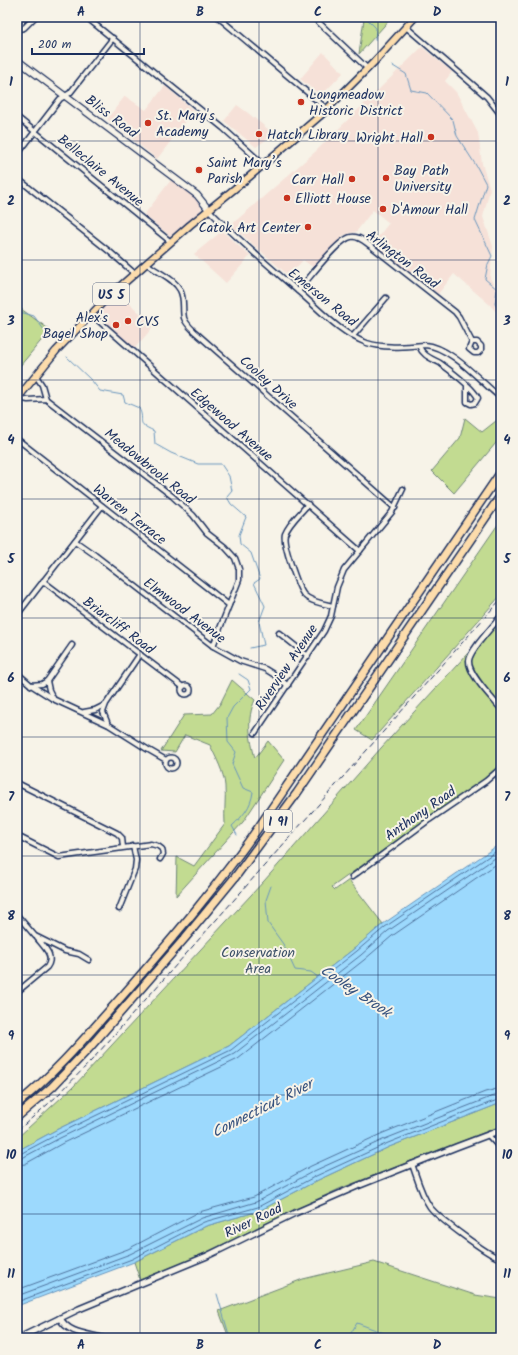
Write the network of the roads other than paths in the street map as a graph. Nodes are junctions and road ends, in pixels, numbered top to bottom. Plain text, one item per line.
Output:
1 (25, 17) edge
2 (35, 17) edge
3 (86, 17) edge
4 (218, 17) edge
5 (313, 17) edge
6 (415, 17) edge
7 (497, 17) edge
8 (501, 20) edge
9 (406, 27) junction
10 (18, 30) edge
11 (113, 38) junction
12 (17, 60) edge
13 (368, 69) junction
14 (65, 96) junction
15 (328, 109) junction
16 (501, 115) edge
17 (17, 117) edge
18 (36, 131) junction
19 (17, 155) edge
20 (263, 164) junction
21 (17, 178) edge
22 (209, 210) junction
23 (171, 242) junction
24 (146, 263) junction
25 (134, 273) junction
26 (298, 291) junction
27 (386, 298) dead end
28 (91, 314) junction
29 (353, 336) junction
30 (472, 342) dead end
31 (419, 346) junction
32 (36, 376) junction
33 (467, 385) dead end
34 (501, 398) edge
35 (17, 399) edge
36 (46, 399) junction
37 (17, 439) edge
38 (501, 472) edge
39 (403, 489) dead end
40 (501, 495) edge
41 (308, 504) junction
42 (102, 506) junction
43 (395, 508) junction
44 (75, 541) junction
45 (360, 551) junction
46 (42, 581) junction
47 (229, 605) junction
48 (333, 606) junction
49 (17, 615) edge
50 (501, 616) edge
51 (279, 633) dead end
52 (72, 645) dead end
53 (213, 646) junction
54 (140, 654) junction
55 (308, 656) junction
56 (17, 673) edge
57 (48, 680) junction
58 (31, 685) junction
59 (288, 686) junction
60 (183, 687) dead end
61 (53, 699) junction
62 (106, 704) junction
63 (501, 709) edge
64 (81, 711) junction
65 (109, 724) junction
66 (255, 733) dead end
67 (166, 760) dead end
68 (501, 768) edge
69 (17, 783) edge
70 (17, 836) edge
71 (133, 846) junction
72 (123, 847) junction
73 (160, 859) dead end
74 (352, 877) dead end
75 (119, 909) dead end
76 (17, 915) edge
77 (22, 920) junction
78 (17, 924) edge
79 (35, 936) junction
80 (89, 960) dead end
81 (17, 992) edge
82 (17, 1104) edge
83 (17, 1117) edge
84 (501, 1130) edge
85 (488, 1135) junction
86 (501, 1149) edge
87 (412, 1164) junction
88 (500, 1259) edge
89 (501, 1263) edge
90 (60, 1318) junction
91 (18, 1338) edge
92 (102, 1338) edge

1 - 10 street
2 - 10 street
3 - 11 street
4 - 15 street
5 - 13 street
6 - 9 main road, US 5
7 - 8 street
9 - 13 main road, US 5
9 - 16 street
11 - 14 street
11 - 20 street
12 - 14 main road, Bliss Road
13 - 15 main road, US 5
14 - 18 street
14 - 22 main road, Bliss Road
15 - 20 main road, US 5
17 - 18 street, Belleclaire Avenue
18 - 19 street
18 - 23 street, Belleclaire Avenue
20 - 22 main road, US 5
21 - 25 street
22 - 23 main road, US 5
22 - 26 street, Emerson Road
23 - 24 main road, US 5
24 - 25 main road, US 5
24 - 43 street, Cooley Drive
25 - 28 main road, US 5
26 - 29 street, Emerson Road
26 - 30 street, Arlington Road
27 - 29 street
28 - 32 main road, US 5
28 - 41 street, Edgewood Avenue
29 - 31 street, Emerson Road
31 - 33 street
31 - 34 street, Emerson Road
32 - 35 main road, US 5
32 - 36 street
35 - 36 street
36 - 47 street, Meadowbrook Road
37 - 42 street, Warren Terrace
38 - 82 highway, I 91
39 - 43 street, Riverview Avenue
40 - 83 highway, I 91
41 - 45 street, Edgewood Avenue
41 - 48 street
42 - 44 street
42 - 47 street, Warren Terrace
43 - 45 street, Riverview Avenue
44 - 46 street
44 - 53 street, Elmwood Avenue
45 - 48 street, Riverview Avenue
46 - 49 street
46 - 54 street, Briarcliff Road
47 - 53 street, Meadowbrook Road
48 - 55 street, Riverview Avenue
50 - 63 street
51 - 55 street
52 - 57 street
53 - 59 street, Elmwood Avenue
54 - 60 street, Briarcliff Road
54 - 62 street
55 - 59 street, Riverview Avenue
56 - 58 street
57 - 58 street
57 - 61 street
58 - 61 street
59 - 66 street, Riverview Avenue
61 - 64 street
62 - 64 street
62 - 65 street
64 - 65 street
65 - 67 street
68 - 74 street, Anthony Road
69 - 72 street
70 - 72 street
71 - 72 street
71 - 73 street
71 - 75 street
76 - 77 street
77 - 78 street
77 - 79 street
79 - 80 street
79 - 81 street
84 - 85 street, River Road
85 - 86 street
85 - 87 street, River Road
87 - 88 street
87 - 90 street, River Road
88 - 89 street
90 - 91 street, River Road
90 - 92 street

